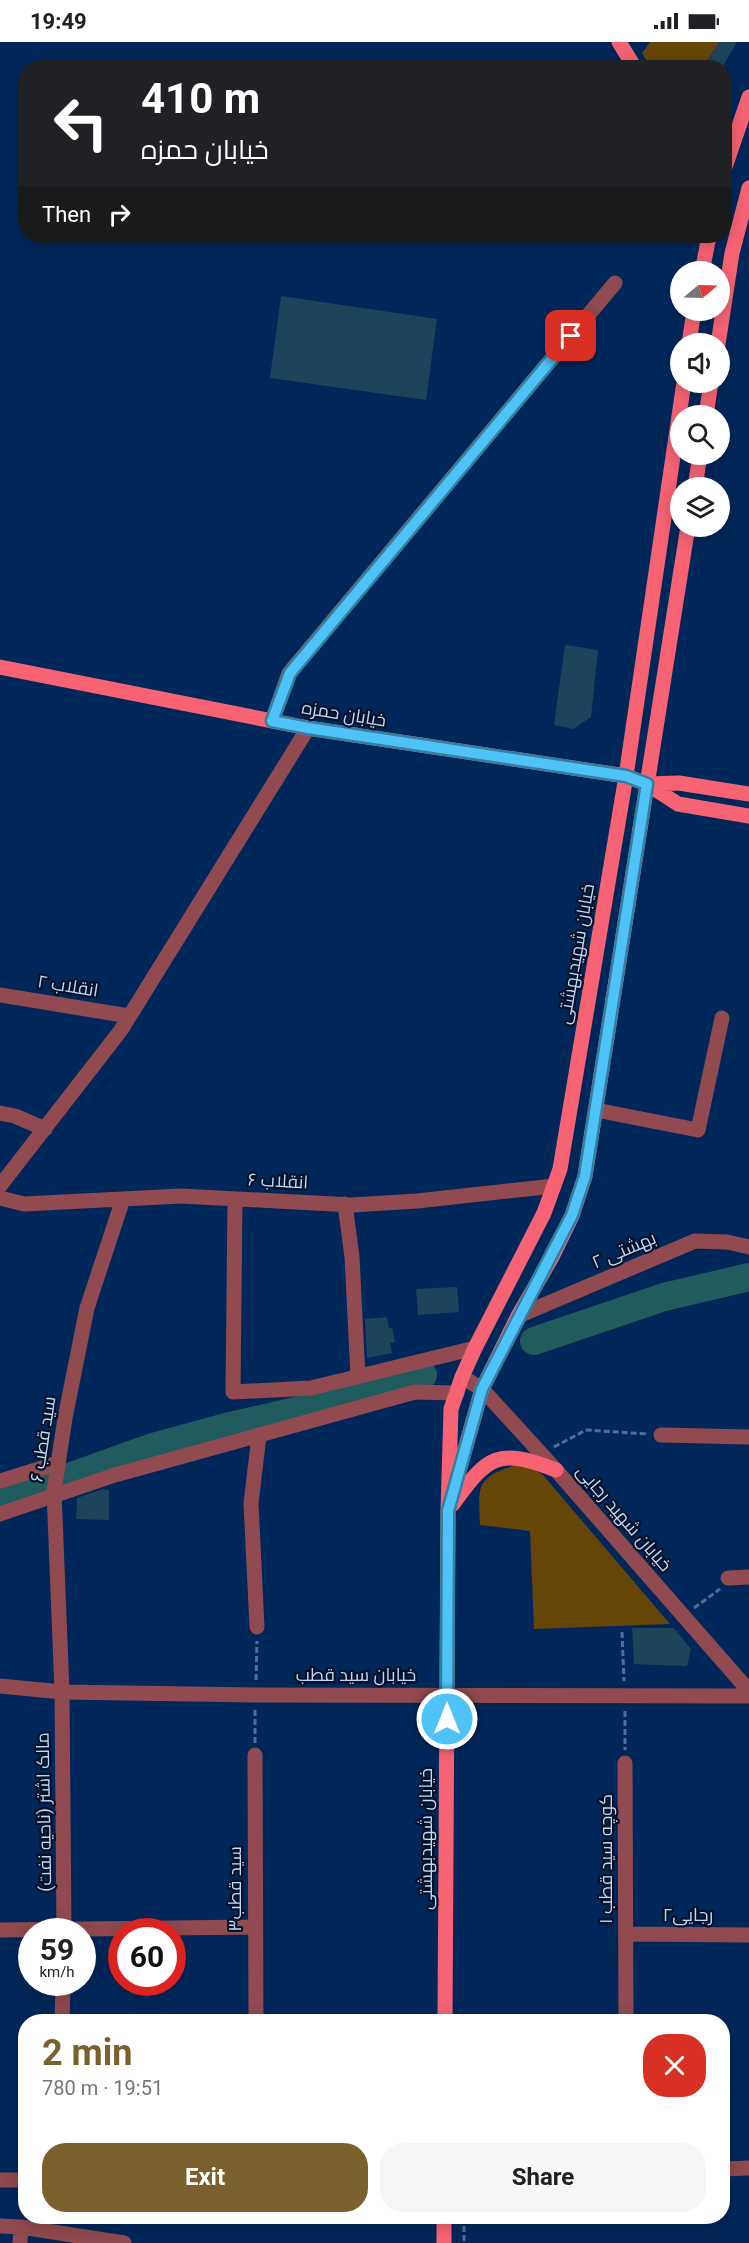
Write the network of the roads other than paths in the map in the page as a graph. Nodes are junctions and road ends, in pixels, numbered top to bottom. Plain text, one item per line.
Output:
1 (619, 42) edge
2 (630, 60) edge
3 (749, 97) edge
4 (732, 147) edge
5 (749, 188) edge
6 (708, 243) edge
7 (704, 261) edge
8 (615, 283) dead end
9 (720, 333) edge
10 (682, 393) edge
11 (686, 537) edge
12 (0, 658) edge
13 (6, 668) edge
14 (272, 721) junction
15 (308, 728) junction
16 (626, 776) junction
17 (647, 784) junction
18 (749, 794) edge
19 (749, 816) edge
20 (0, 995) edge
21 (129, 1016) junction
22 (722, 1018) dead end
23 (596, 1110) junction
24 (0, 1113) edge
25 (45, 1128) junction
26 (0, 1186) edge
27 (554, 1186) junction
28 (0, 1198) edge
29 (235, 1199) junction
30 (123, 1200) junction
31 (345, 1204) junction
32 (749, 1247) edge
33 (518, 1316) junction
34 (475, 1348) junction
35 (358, 1377) junction
36 (462, 1377) junction
37 (482, 1389) junction
38 (457, 1393) junction
39 (661, 1435) road end
40 (259, 1436) junction
41 (749, 1437) edge
42 (58, 1463) junction
43 (556, 1470) junction
44 (0, 1481) edge
45 (54, 1496) junction
46 (448, 1511) junction
47 (0, 1514) edge
48 (749, 1577) edge
49 (728, 1578) road end
50 (257, 1627) road end
51 (0, 1686) edge
52 (749, 1691) edge
53 (62, 1692) junction
54 (447, 1695) junction
55 (749, 1696) edge
56 (255, 1755) road end
57 (625, 1764) road end
58 (64, 1918) edge
59 (255, 1927) junction
60 (96, 1929) edge
61 (0, 1930) edge
62 (18, 1930) edge
63 (626, 1934) junction
64 (749, 1935) edge
65 (63, 1996) edge
66 (62, 2014) edge
67 (256, 2014) edge
68 (445, 2014) edge
69 (626, 2014) edge
70 (749, 2168) edge
71 (730, 2169) edge
72 (0, 2180) edge
73 (18, 2180) edge
74 (444, 2224) edge
75 (0, 2226) edge
76 (21, 2227) junction
77 (20, 2243) edge
78 (124, 2243) edge
79 (444, 2243) edge

1 - 2 main road
3 - 4 main road
5 - 9 main road
6 - 7 main road
8 - 14 street
10 - 16 main road, خیابان شهیدبهشتی
11 - 17 main road, خیابان شهیدبهشتی
12 - 13 street
13 - 14 main road, خیابان حمزه
14 - 15 main road, خیابان حمزه
15 - 16 main road, خیابان حمزه
15 - 21 street
16 - 17 main road, خیابان حمزه
16 - 27 main road, خیابان شهیدبهشتی
17 - 18 main road, خیابان حمزه
17 - 19 main road, خیابان حمزه
17 - 23 main road, خیابان شهیدبهشتی
20 - 21 street, انقلاب ۲
21 - 25 street
22 - 23 street
23 - 33 main road, خیابان شهیدبهشتی
24 - 25 street
25 - 26 street
27 - 31 street, انقلاب ۶
27 - 34 main road, خیابان شهیدبهشتی
28 - 30 street, انقلاب ۶
29 - 30 street, انقلاب ۶
29 - 31 street, انقلاب ۶
29 - 35 street
30 - 42 street, سید قطب ۶
31 - 35 street
32 - 33 street, بهشتی ۲
33 - 37 main road, خیابان شهیدبهشتی
34 - 35 street
34 - 36 main road, خیابان شهیدبهشتی
36 - 37 street, خیابان شهید رجایی
36 - 38 main road, خیابان شهیدبهشتی
37 - 43 street, خیابان شهید رجایی
37 - 46 main road, خیابان شهیدبهشتی
38 - 40 street
38 - 46 main road, خیابان شهیدبهشتی
39 - 41 street
40 - 45 street
40 - 50 street
42 - 44 street
42 - 45 street, سید قطب ۶
43 - 46 main road
43 - 52 street, خیابان شهید رجایی
45 - 47 street
45 - 53 street, سید قطب ۶
46 - 54 main road, خیابان شهیدبهشتی
48 - 49 street
51 - 53 street, خیابان سید قطب
53 - 54 street, خیابان سید قطب
53 - 58 street, مالک اشتر (ناحیه نفت)
54 - 55 street, خیابان سید قطب
54 - 68 main road, خیابان شهیدبهشتی
56 - 59 street, سید قطب۳
57 - 63 street, کوچه سید قطب ۱
59 - 60 street
59 - 67 street, سید قطب۳
61 - 62 street
63 - 64 street, رجایی۲
63 - 69 street, کوچه سید قطب ۱
65 - 66 street
70 - 71 street
72 - 73 street
74 - 79 main road
75 - 76 street
76 - 77 street
76 - 78 street

